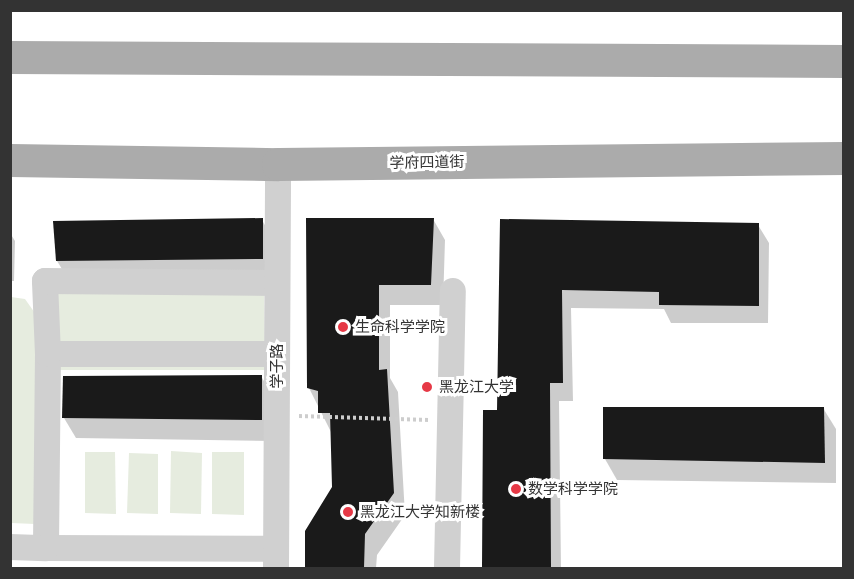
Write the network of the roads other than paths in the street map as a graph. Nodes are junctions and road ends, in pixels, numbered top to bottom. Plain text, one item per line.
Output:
1 (10, 57) edge
2 (843, 61) edge
3 (843, 158) edge
4 (10, 160) edge
5 (278, 164) junction
6 (277, 283) junction
7 (453, 291) dead end
8 (48, 354) junction
9 (277, 354) junction
10 (10, 547) edge
11 (46, 548) junction
12 (276, 559) edge
13 (447, 568) edge

1 - 2 main road
3 - 5 main road, 学府四道街
4 - 5 main road, 学府四道街
5 - 6 street, 学子路
6 - 8 street
6 - 9 street, 学子路
7 - 13 street
8 - 9 street
8 - 11 street
9 - 12 street, 学子路
10 - 11 street
11 - 12 street

